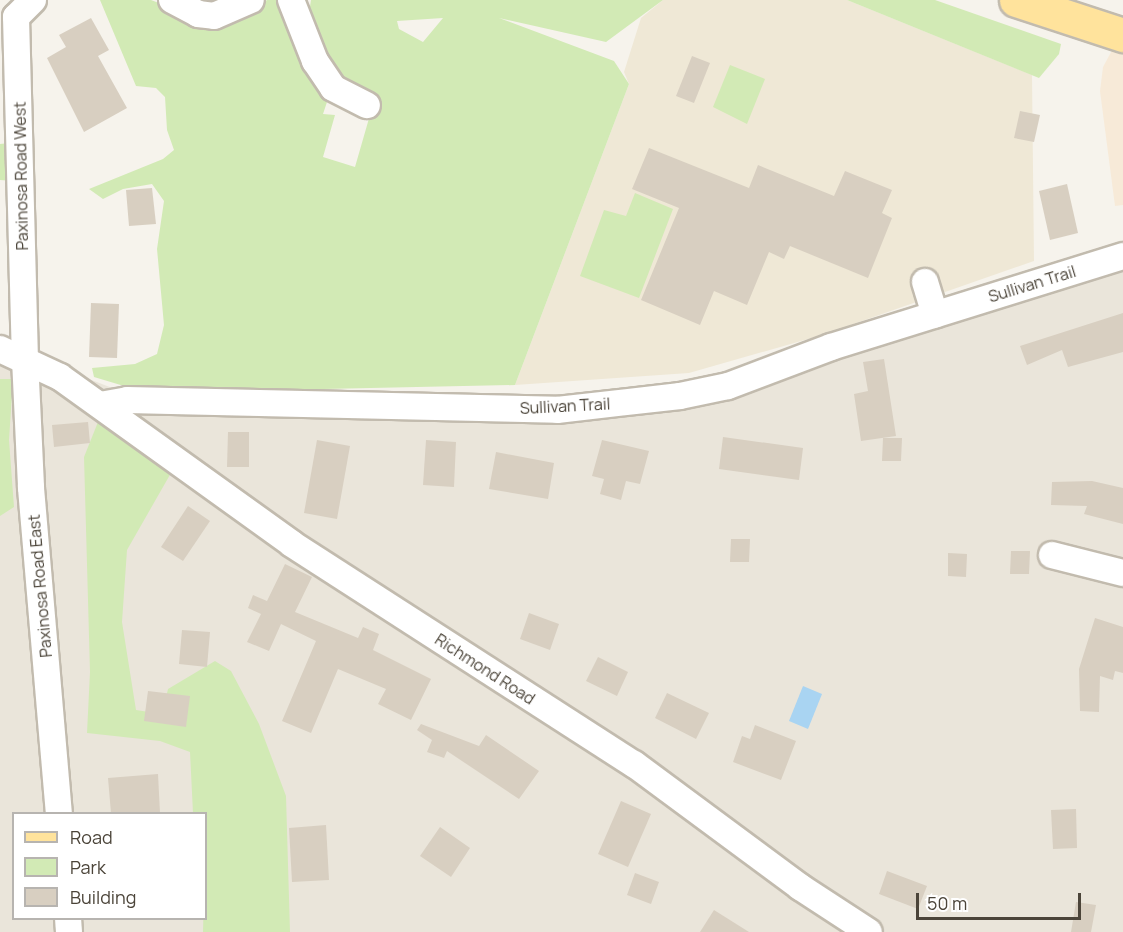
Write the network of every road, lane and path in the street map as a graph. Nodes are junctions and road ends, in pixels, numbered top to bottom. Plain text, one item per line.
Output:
1 (33, 0) edge
2 (171, 0) edge
3 (251, 0) edge
4 (291, 0) edge
5 (1016, 0) edge
6 (1123, 35) edge
7 (367, 105) dead end
8 (1123, 256) edge
9 (925, 282) dead end
10 (935, 315) junction
11 (0, 349) edge
12 (25, 359) junction
13 (100, 405) junction
14 (1052, 555) dead end
15 (1123, 573) edge
16 (59, 812) edge
17 (869, 932) edge

1 - 12 street, Paxinosa Road West
2 - 3 street
4 - 7 street
5 - 6 main road
8 - 10 street, Sullivan Trail
9 - 10 street
10 - 13 street, Sullivan Trail
11 - 12 street
12 - 13 street
12 - 16 street, Paxinosa Road East
13 - 17 street, Richmond Road
14 - 15 street

